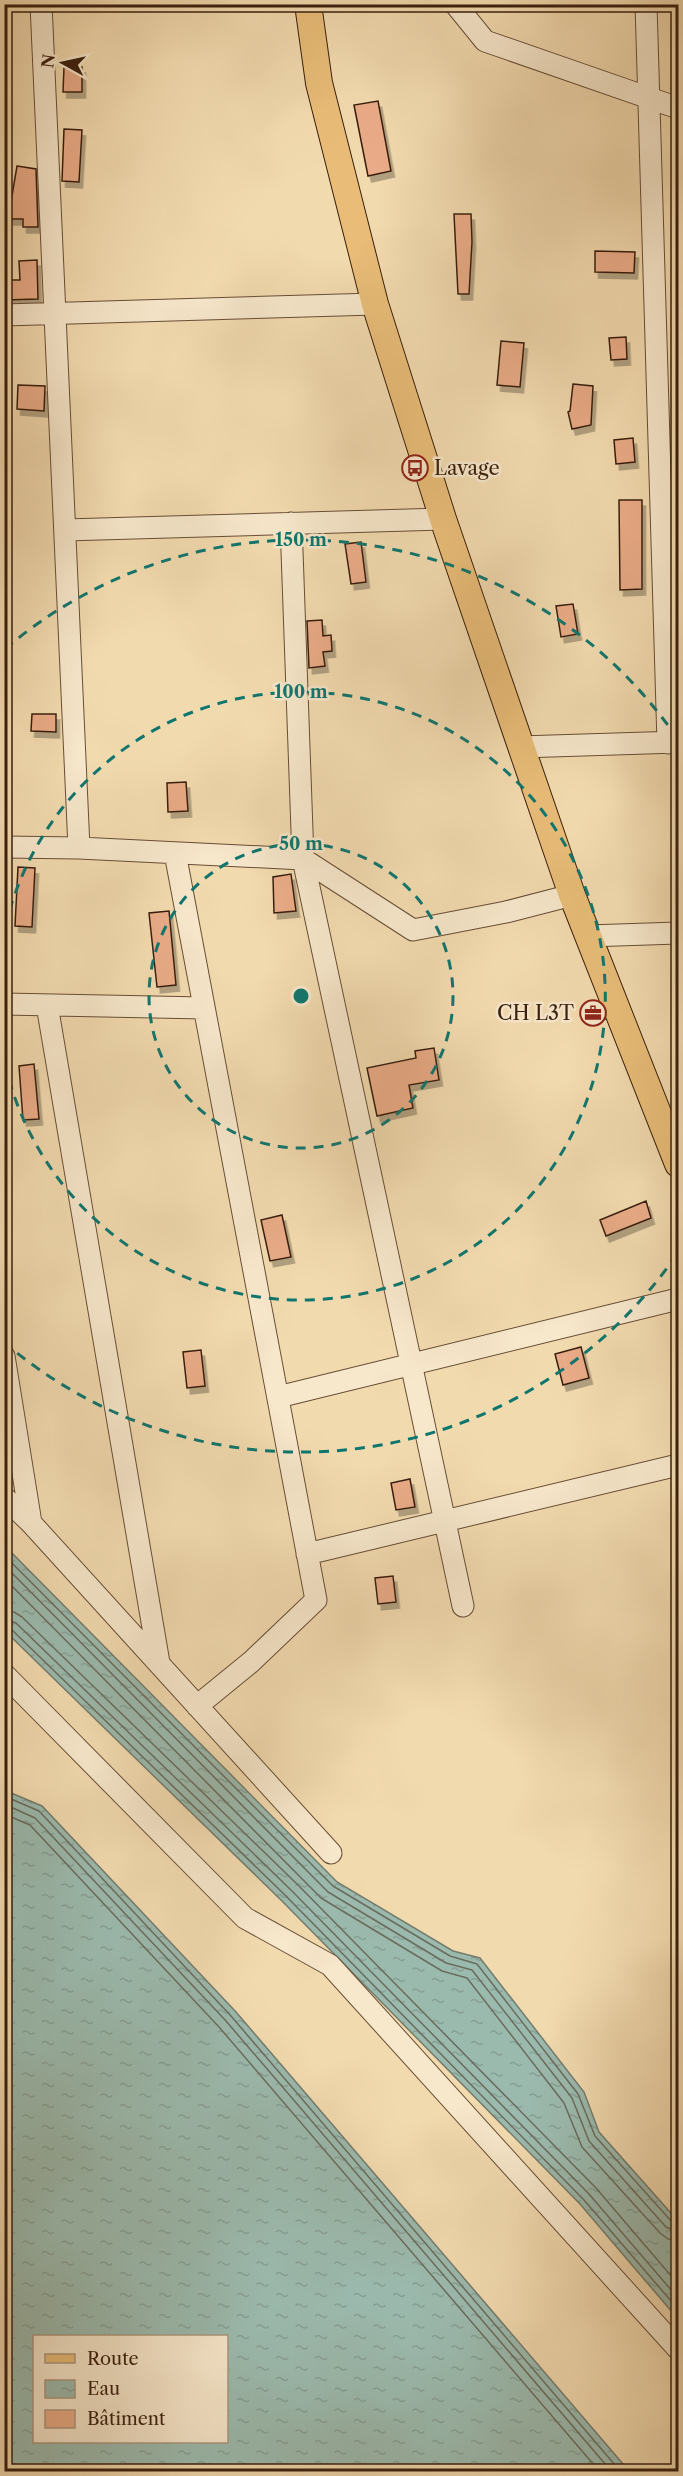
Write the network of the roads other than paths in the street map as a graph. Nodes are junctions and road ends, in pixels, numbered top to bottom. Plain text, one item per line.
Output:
1 (40, 4) edge
2 (308, 4) edge
3 (455, 4) edge
4 (646, 4) edge
5 (649, 98) junction
6 (678, 108) edge
7 (375, 304) junction
8 (55, 313) junction
9 (4, 315) edge
10 (443, 519) junction
11 (291, 524) junction
12 (65, 530) junction
13 (673, 743) edge
14 (520, 747) junction
15 (4, 847) edge
16 (79, 848) junction
17 (175, 853) junction
18 (303, 859) junction
19 (572, 895) junction
20 (678, 933) edge
21 (588, 936) junction
22 (4, 1004) edge
23 (47, 1005) junction
24 (204, 1008) junction
25 (670, 1121) edge
26 (678, 1164) edge
27 (678, 1299) edge
28 (4, 1356) edge
29 (411, 1364) junction
30 (278, 1397) junction
31 (678, 1465) edge
32 (4, 1497) edge
33 (32, 1522) junction
34 (445, 1522) junction
35 (307, 1554) junction
36 (463, 1606) dead end
37 (159, 1663) junction
38 (4, 1674) edge
39 (197, 1706) junction
40 (331, 1853) dead end
41 (678, 2349) edge

1 - 8 street
2 - 7 main road
3 - 5 street
4 - 5 street
5 - 6 street
5 - 13 street
7 - 8 street
7 - 10 main road
8 - 9 street
8 - 12 street
10 - 11 street
10 - 14 main road
11 - 12 street
11 - 18 street
12 - 16 street
13 - 14 street
14 - 19 main road
15 - 16 street
16 - 17 street
17 - 18 street
17 - 24 street
18 - 19 street
18 - 29 street
19 - 21 main road
20 - 21 street
21 - 25 main road
22 - 23 street
23 - 24 street
23 - 37 street
24 - 30 street
25 - 26 main road
27 - 29 street
28 - 33 street
29 - 30 street
29 - 34 street
30 - 35 street
31 - 34 street
32 - 33 street
33 - 37 street
34 - 35 street
34 - 36 street
35 - 39 street
37 - 39 street
38 - 41 street
39 - 40 street

